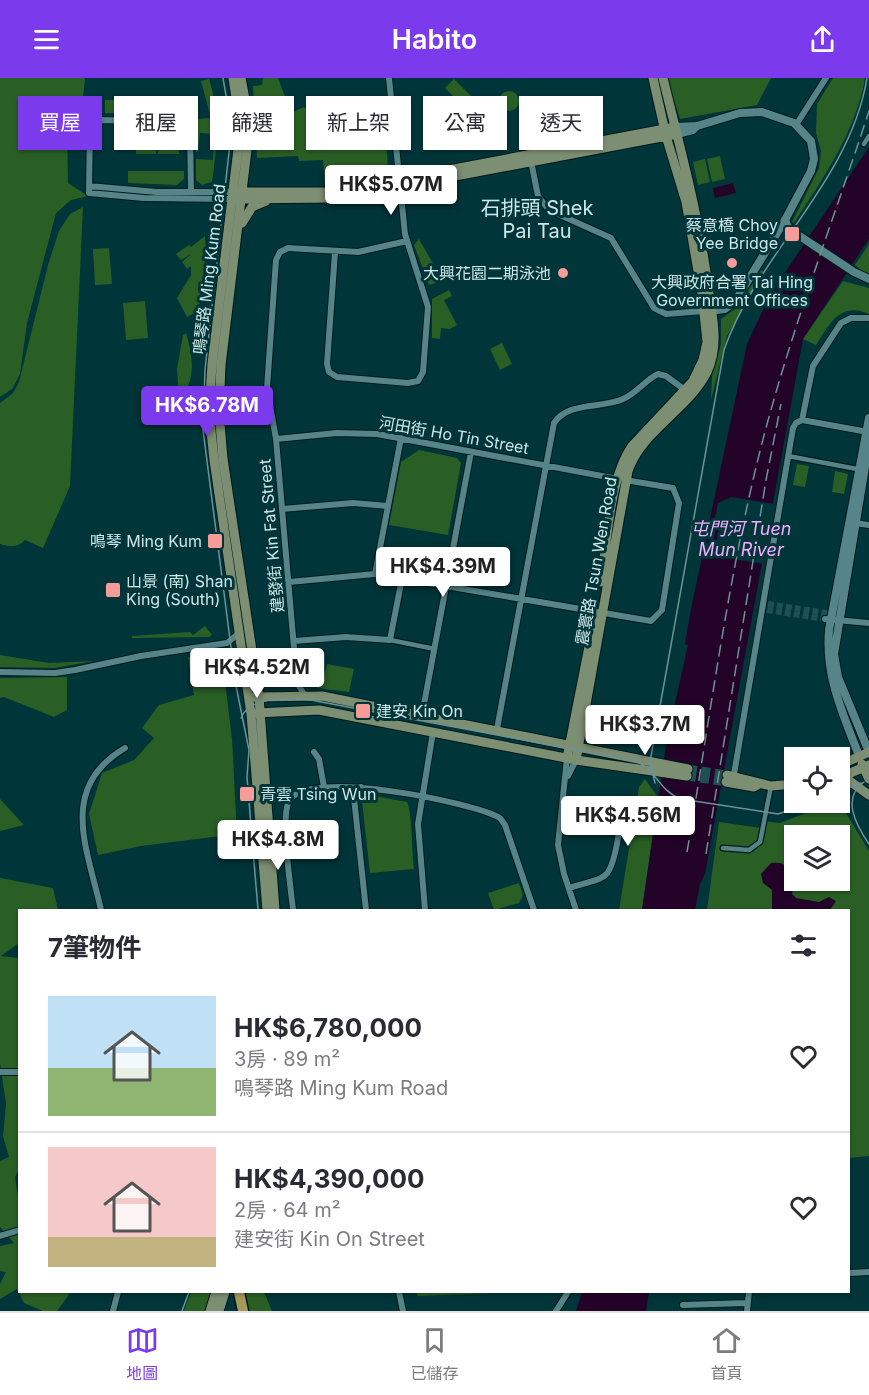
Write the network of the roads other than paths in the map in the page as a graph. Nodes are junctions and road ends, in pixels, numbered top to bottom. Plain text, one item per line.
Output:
1 (232, 78) edge
2 (242, 78) edge
3 (389, 78) edge
4 (653, 78) edge
5 (663, 78) edge
6 (826, 78) edge
7 (796, 124) junction
8 (676, 130) junction
9 (665, 132) junction
10 (869, 136) edge
11 (864, 144) dead end
12 (530, 158) junction
13 (399, 183) junction
14 (89, 189) junction
15 (191, 192) junction
16 (238, 196) junction
17 (268, 200) junction
18 (785, 220) junction
19 (239, 228) junction
20 (407, 241) junction
21 (335, 252) junction
22 (869, 279) edge
23 (708, 311) junction
24 (869, 318) edge
25 (685, 390) junction
26 (869, 418) edge
27 (802, 420) junction
28 (868, 432) edge
29 (401, 438) junction
30 (276, 439) junction
31 (869, 443) edge
32 (471, 452) junction
33 (788, 456) junction
34 (546, 466) junction
35 (857, 469) dead end
36 (622, 480) junction
37 (388, 506) junction
38 (282, 509) junction
39 (855, 523) junction
40 (869, 525) edge
41 (375, 574) junction
42 (402, 578) junction
43 (289, 582) junction
44 (447, 586) junction
45 (521, 599) junction
46 (599, 612) junction
47 (834, 617) junction
48 (869, 623) edge
49 (240, 629) junction
50 (390, 640) junction
51 (294, 641) junction
52 (227, 644) junction
53 (435, 649) junction
54 (244, 653) junction
55 (0, 672) edge
56 (256, 677) junction
57 (304, 694) junction
58 (278, 696) junction
59 (254, 697) junction
60 (256, 713) junction
61 (422, 715) junction
62 (497, 729) junction
63 (433, 732) junction
64 (575, 745) junction
65 (125, 748) dead end
66 (314, 752) dead end
67 (869, 752) edge
68 (859, 756) junction
69 (572, 759) junction
70 (850, 760) edge
71 (866, 766) edge
72 (660, 767) junction
73 (687, 772) tunnel mouth
74 (850, 773) edge
75 (730, 779) joint
76 (869, 779) edge
77 (850, 781) edge
78 (784, 785) edge
79 (771, 786) junction
80 (324, 787) junction
81 (361, 787) junction
82 (869, 795) edge
83 (422, 797) junction
84 (617, 820) dead end
85 (723, 848) dead end
86 (569, 888) junction
87 (101, 909) edge
88 (267, 909) edge
89 (275, 909) edge
90 (292, 909) edge
91 (366, 909) edge
92 (425, 909) edge
93 (534, 909) edge
94 (576, 909) edge
95 (0, 1072) edge
96 (18, 1072) edge
97 (18, 1231) edge
98 (0, 1236) edge
99 (869, 1272) edge
100 (850, 1273) edge
101 (118, 1293) edge
102 (216, 1293) edge
103 (225, 1293) edge
104 (239, 1293) edge
105 (399, 1293) edge
106 (567, 1293) edge
107 (749, 1293) edge
108 (746, 1303) junction
109 (683, 1305) dead end
110 (113, 1311) edge
111 (210, 1311) edge
112 (219, 1311) edge
113 (243, 1311) edge
114 (403, 1311) edge
115 (556, 1311) edge
116 (747, 1311) edge

1 - 16 main road, 鳴琴路 Ming Kum Road
2 - 16 main road, 鳴琴路 Ming Kum Road
3 - 13 street
4 - 9 main road, 震寰路 Tsun Wen Road
5 - 8 main road, 震寰路 Tsun Wen Road
6 - 7 street
7 - 8 street
7 - 18 street
8 - 9 main road
8 - 23 main road, 震寰路 Tsun Wen Road
9 - 12 main road
9 - 23 main road, 震寰路 Tsun Wen Road
10 - 11 street
12 - 13 main road
12 - 23 street
13 - 16 main road
13 - 17 main road
13 - 20 street
14 - 15 street
14 - 15 street
14 - 16 street
15 - 16 street
16 - 17 main road
16 - 19 main road, 鳴琴路 Ming Kum Road
16 - 49 main road, 鳴琴路 Ming Kum Road
17 - 19 main road
18 - 22 street
18 - 23 street
19 - 56 main road, 鳴琴路 Ming Kum Road
20 - 21 street, 建發街 Kin Fat Street
20 - 21 street
21 - 30 street, 建發街 Kin Fat Street
23 - 25 main road, 震寰路 Tsun Wen Road
23 - 36 main road, 震寰路 Tsun Wen Road
24 - 27 street
25 - 34 street
25 - 36 main road, 震寰路 Tsun Wen Road
26 - 28 street
27 - 28 street
27 - 33 street
28 - 47 street
29 - 30 street, 河田街 Ho Tin Street
29 - 32 street, 河田街 Ho Tin Street
29 - 37 street
30 - 38 street, 建發街 Kin Fat Street
31 - 39 street
32 - 34 street, 河田街 Ho Tin Street
32 - 44 street
33 - 35 street
33 - 75 street
34 - 36 street, 河田街 Ho Tin Street
34 - 45 street
36 - 46 main road, 震寰路 Tsun Wen Road
36 - 46 street, 河田街 Ho Tin Street
37 - 38 street
37 - 41 street
38 - 43 street, 建發街 Kin Fat Street
39 - 40 street
39 - 47 street
41 - 42 street
41 - 43 street
42 - 44 street
42 - 50 street
43 - 51 street, 建發街 Kin Fat Street
44 - 45 street
44 - 53 street
45 - 46 street
45 - 62 street
46 - 64 main road, 震寰路 Tsun Wen Road
47 - 48 street
47 - 67 street
47 - 68 street
49 - 52 street
49 - 54 main road, 鳴琴路 Ming Kum Road
50 - 51 street
50 - 53 street
51 - 57 street, 建發街 Kin Fat Street
52 - 54 street
52 - 55 street
53 - 61 street
54 - 59 main road, 鳴琴路 Ming Kum Road
56 - 58 main road
56 - 59 main road, 鳴琴路 Ming Kum Road
57 - 58 main road
57 - 61 main road
58 - 59 main road
59 - 60 main road, 鳴琴路 Ming Kum Road
60 - 63 main road
60 - 88 main road
60 - 89 main road
61 - 62 main road
62 - 64 main road
63 - 69 main road
63 - 83 street
64 - 69 main road, 震寰路 Tsun Wen Road
64 - 72 main road
65 - 87 street
66 - 80 street
67 - 68 main road
68 - 70 main road
68 - 71 main road
69 - 72 main road
69 - 86 street
71 - 74 main road
71 - 76 main road
72 - 73 main road
75 - 79 main road
77 - 82 main road
78 - 79 main road
79 - 85 street
80 - 81 street
80 - 90 street
81 - 83 street
81 - 91 street
83 - 92 street
83 - 93 street
84 - 86 street
86 - 94 street
95 - 96 street
97 - 98 street
99 - 100 street
101 - 110 street
102 - 111 main road
103 - 112 main road
104 - 113 main road
105 - 114 street
106 - 115 street
107 - 108 street
108 - 109 street
108 - 116 street

